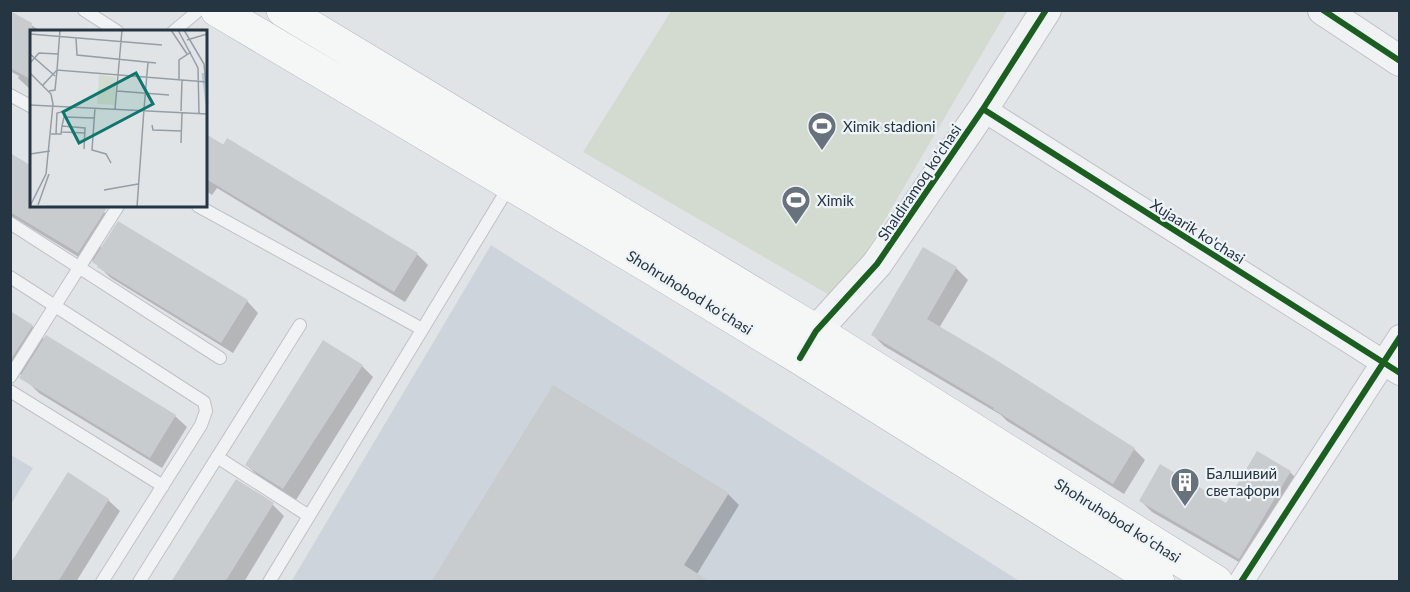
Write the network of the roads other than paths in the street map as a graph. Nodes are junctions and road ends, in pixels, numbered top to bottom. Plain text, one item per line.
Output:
1 (84, 10) edge
2 (198, 10) edge
3 (217, 10) edge
4 (283, 10) edge
5 (1046, 10) edge
6 (1323, 10) edge
7 (115, 30) edge
8 (176, 30) edge
9 (1400, 61) edge
10 (10, 95) edge
11 (30, 106) edge
12 (982, 109) junction
13 (511, 184) junction
14 (117, 207) edge
15 (200, 207) edge
16 (10, 224) edge
17 (79, 267) junction
18 (10, 277) edge
19 (55, 307) junction
20 (300, 325) dead end
21 (422, 329) junction
22 (1400, 337) edge
23 (808, 344) junction
24 (220, 358) dead end
25 (1391, 368) edge
26 (10, 377) edge
27 (10, 391) edge
28 (217, 457) junction
29 (163, 486) junction
30 (309, 516) junction
31 (102, 582) edge
32 (139, 582) edge
33 (269, 582) edge
34 (1158, 582) edge
35 (1216, 582) edge
36 (1241, 582) edge

1 - 7 lane
2 - 8 lane
3 - 13 highway, Shohruhobod koʻchasi
4 - 23 highway, Shohruhobod koʻchasi
5 - 12 street, Shaldiramoq ko'chasi
6 - 9 street
10 - 11 lane
12 - 23 street, Shaldiramoq ko'chasi
12 - 25 street, Xujaarik ko'chasi
13 - 21 lane
13 - 23 highway, Shohruhobod koʻchasi
14 - 17 lane
15 - 21 lane
16 - 17 lane
17 - 19 lane
17 - 24 lane
18 - 19 lane
19 - 26 lane
19 - 29 lane
20 - 28 lane
21 - 30 lane
22 - 25 street
23 - 34 highway, Shohruhobod koʻchasi
23 - 35 highway, Shohruhobod koʻchasi
25 - 36 street
27 - 29 lane
28 - 30 lane
28 - 32 lane
29 - 31 lane
30 - 33 lane

